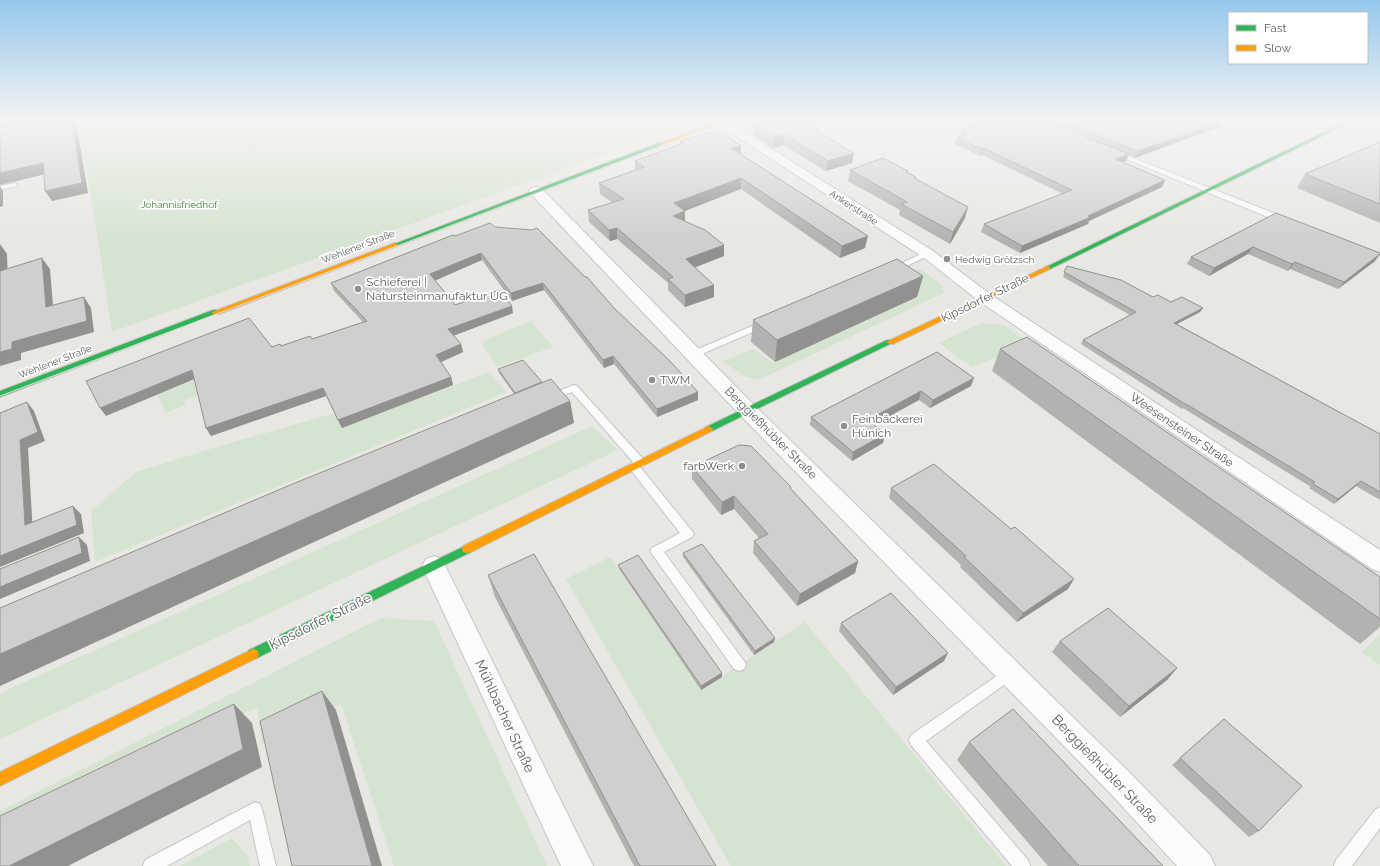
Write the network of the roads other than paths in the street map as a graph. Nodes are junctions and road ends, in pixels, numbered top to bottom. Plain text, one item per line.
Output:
1 (616, 160) edge
2 (783, 160) edge
3 (1134, 160) edge
4 (1267, 160) edge
5 (15, 185) edge
6 (0, 188) edge
7 (1207, 189) junction
8 (536, 191) junction
9 (1294, 224) edge
10 (928, 254) junction
11 (884, 273) edge
12 (985, 298) junction
13 (775, 320) edge
14 (694, 354) junction
15 (0, 394) edge
16 (545, 400) edge
17 (747, 410) junction
18 (637, 465) junction
19 (1380, 562) edge
20 (434, 566) junction
21 (739, 665) dead end
22 (1010, 673) junction
23 (0, 779) edge
24 (1380, 815) edge
25 (151, 866) edge
26 (268, 866) edge
27 (577, 866) edge
28 (1022, 866) edge
29 (1199, 866) edge
30 (1342, 866) edge

1 - 8 street, Wehlener Straße
2 - 10 street, Ankerstraße
3 - 7 lane
4 - 7 street, Kipsdorfer Straße
5 - 6 lane
7 - 9 lane
7 - 12 street, Kipsdorfer Straße
8 - 14 street, Berggießhübler Straße
8 - 15 street, Wehlener Straße
10 - 11 lane
10 - 12 street, Ankerstraße
12 - 17 street, Kipsdorfer Straße
12 - 19 street, Weesensteiner Straße
13 - 14 lane
14 - 17 street, Berggießhübler Straße
16 - 18 lane
17 - 18 street, Kipsdorfer Straße
17 - 22 street, Berggießhübler Straße
18 - 20 street, Kipsdorfer Straße
18 - 21 lane
20 - 23 street, Kipsdorfer Straße
20 - 27 street, Mühlbacher Straße
22 - 28 lane
22 - 29 street, Berggießhübler Straße
24 - 30 lane
25 - 26 lane

